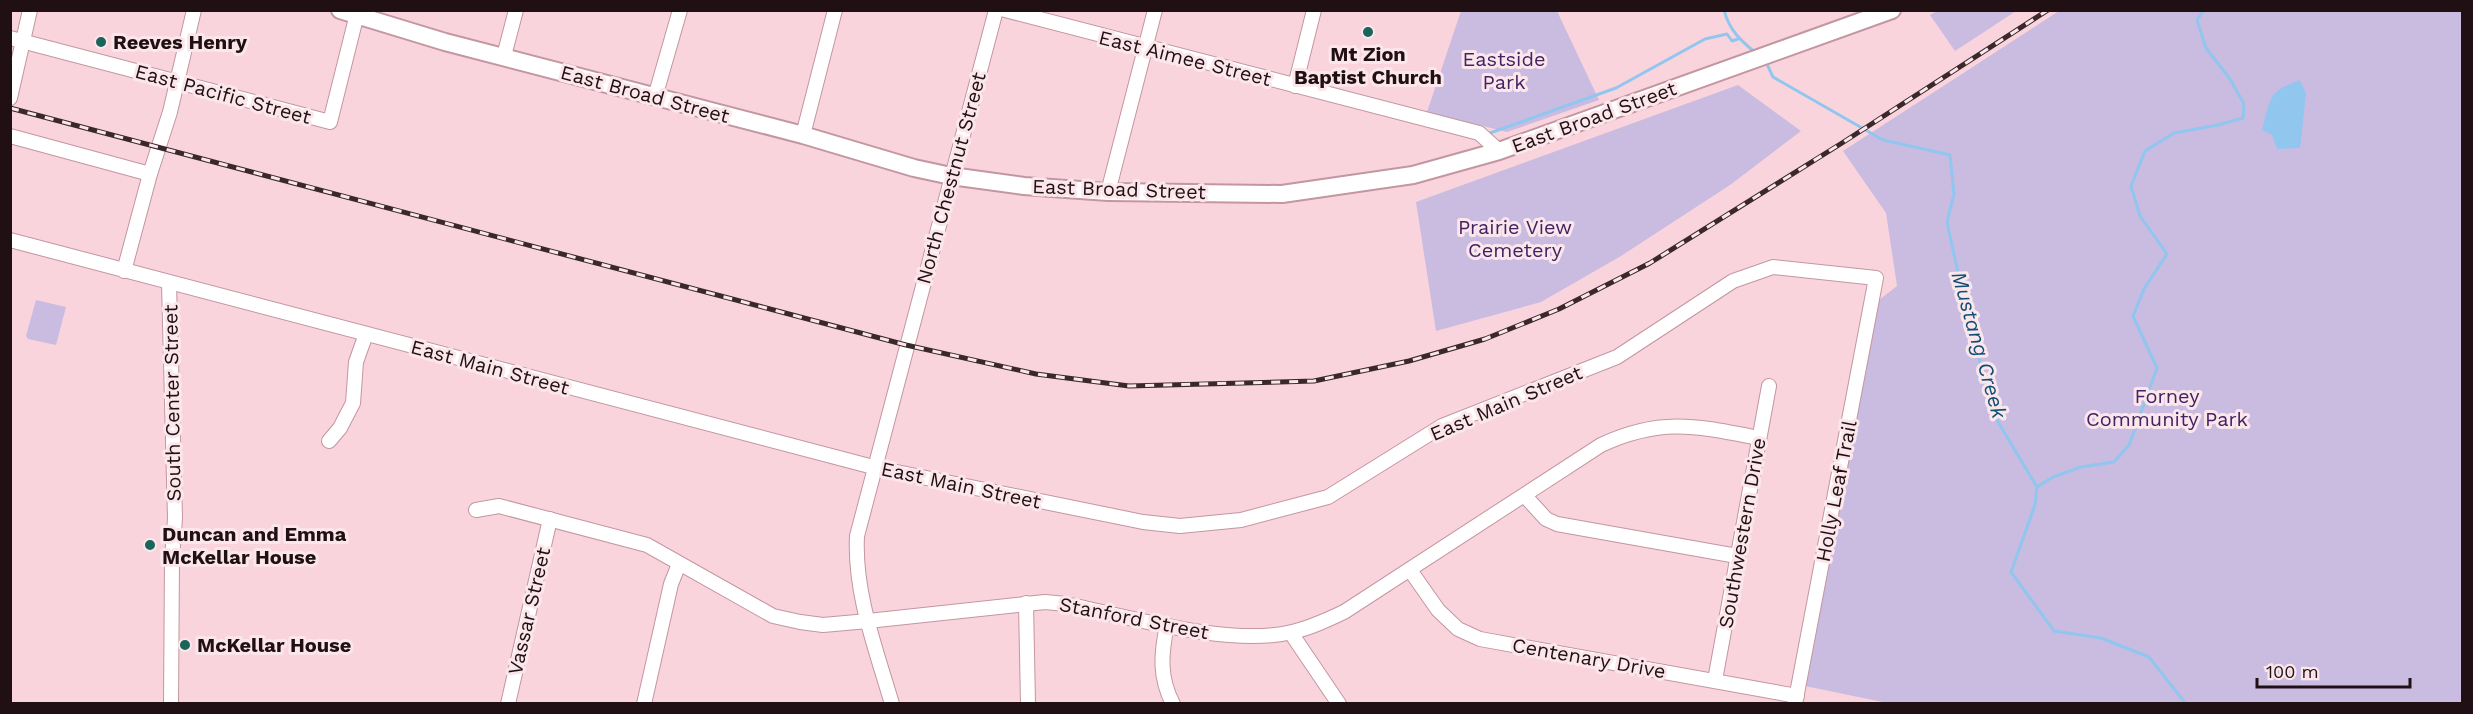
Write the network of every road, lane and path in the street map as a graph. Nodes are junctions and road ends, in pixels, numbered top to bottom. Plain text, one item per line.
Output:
1 (30, 10) edge
2 (194, 10) edge
3 (340, 10) edge
4 (516, 10) edge
5 (680, 10) edge
6 (835, 10) edge
7 (996, 10) edge
8 (1005, 10) edge
9 (1155, 10) edge
10 (1314, 10) edge
11 (1892, 10) edge
12 (358, 12) edge
13 (16, 40) edge
14 (1146, 48) junction
15 (504, 56) junction
16 (10, 67) edge
17 (176, 81) junction
18 (1295, 86) junction
19 (655, 97) junction
20 (10, 98) edge
21 (802, 135) junction
22 (10, 136) edge
23 (1499, 151) junction
24 (150, 174) junction
25 (951, 176) junction
26 (1108, 192) junction
27 (10, 240) edge
28 (124, 271) junction
29 (1876, 278) joint
30 (169, 283) junction
31 (366, 334) junction
32 (1769, 386) dead end
33 (1759, 438) junction
34 (329, 441) dead end
35 (877, 468) junction
36 (1525, 496) junction
37 (476, 510) dead end
38 (550, 519) junction
39 (1737, 556) junction
40 (679, 564) junction
41 (1410, 570) junction
42 (1026, 603) junction
43 (868, 621) junction
44 (1167, 625) junction
45 (1291, 633) junction
46 (1715, 680) junction
47 (1796, 700) edge
48 (171, 704) edge
49 (507, 704) edge
50 (644, 704) edge
51 (892, 704) edge
52 (1028, 704) edge
53 (1173, 704) edge
54 (1339, 704) edge

1 - 13 street
2 - 17 street
3 - 12 main road, East Broad Street
4 - 15 street
5 - 19 street
6 - 21 street
7 - 25 street, North Chestnut Street
8 - 14 street, East Aimee Street
9 - 14 street
10 - 18 street
11 - 23 main road, East Broad Street
12 - 15 main road, East Broad Street
12 - 17 street, East Pacific Street
13 - 16 street
13 - 17 street, East Pacific Street
13 - 20 street
14 - 18 street, East Aimee Street
14 - 26 street
15 - 19 main road, East Broad Street
17 - 24 street
18 - 23 street, East Aimee Street
19 - 21 main road, East Broad Street
21 - 25 main road, East Broad Street
22 - 24 street
23 - 26 main road, East Broad Street
24 - 28 street
25 - 26 main road, East Broad Street
25 - 35 street, North Chestnut Street
27 - 28 street, East Main Street
28 - 30 street, East Main Street
29 - 35 street, East Main Street
29 - 47 street, Holly Leaf Trail
30 - 31 street, East Main Street
30 - 48 street, South Center Street
31 - 34 street
31 - 35 street, East Main Street
32 - 33 street, Southwestern Drive
33 - 36 street, Stanford Street
33 - 39 street, Southwestern Drive
35 - 43 street, North Chestnut Street
36 - 39 street
36 - 41 street, Stanford Street
37 - 38 street, Stanford Street
38 - 40 street, Stanford Street
38 - 49 street, Vassar Street
39 - 46 street, Southwestern Drive
40 - 43 street, Stanford Street
40 - 50 street
41 - 45 street, Stanford Street
41 - 46 street, Centenary Drive
42 - 43 street, Stanford Street
42 - 44 street, Stanford Street
42 - 52 street
43 - 51 street, North Chestnut Street
44 - 45 street, Stanford Street
44 - 53 street
45 - 54 street
46 - 47 street, Centenary Drive

